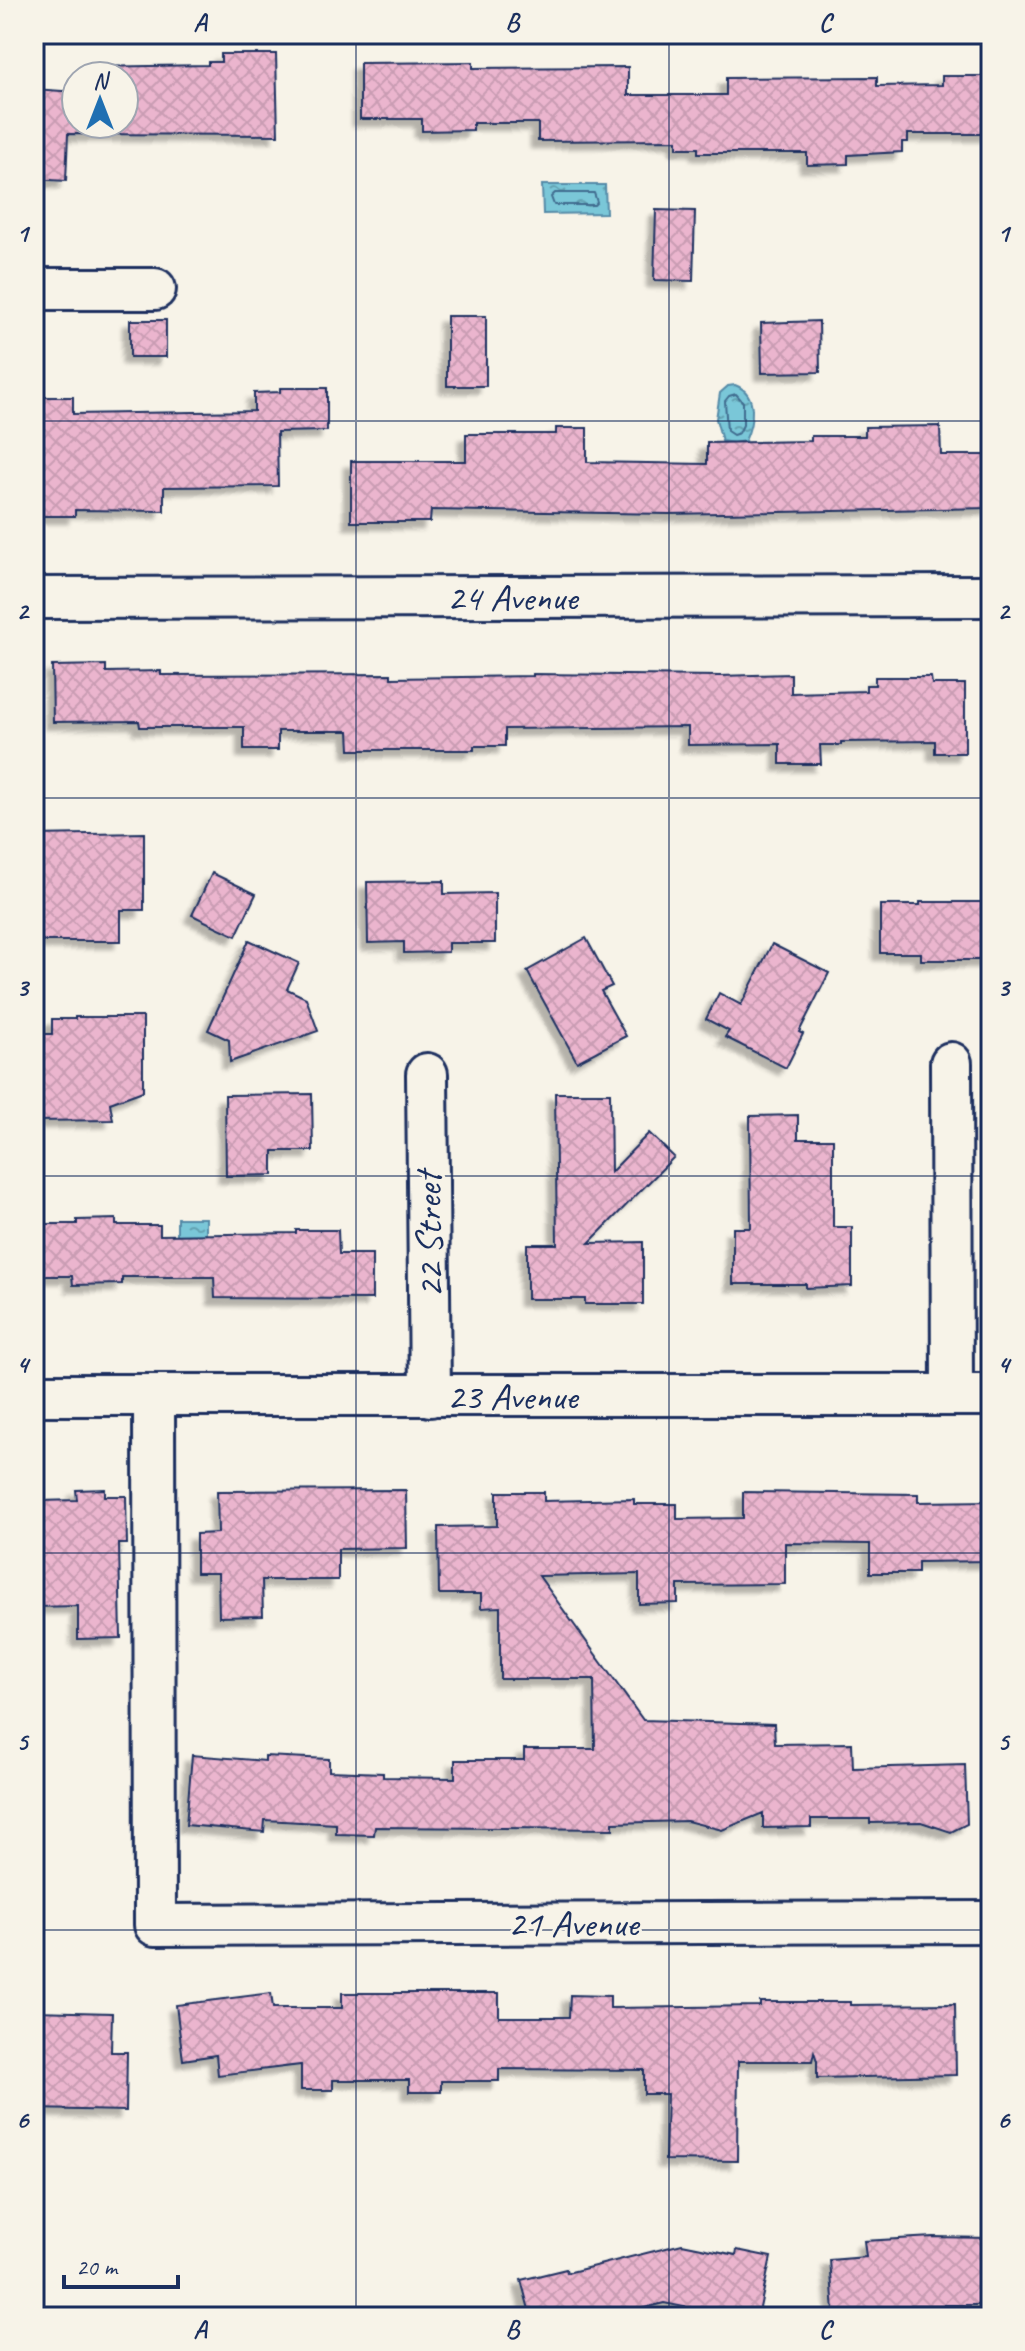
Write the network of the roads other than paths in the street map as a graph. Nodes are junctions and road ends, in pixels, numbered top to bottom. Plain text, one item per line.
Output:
1 (34, 289) edge
2 (155, 289) dead end
3 (991, 596) edge
4 (34, 598) edge
5 (951, 1063) dead end
6 (427, 1074) dead end
7 (34, 1395) edge
8 (154, 1395) junction
9 (972, 1395) edge
10 (430, 1396) junction
11 (991, 1922) edge

1 - 2 street
3 - 4 street, 24 Avenue
5 - 9 street
6 - 10 street, 22 Street
7 - 8 street, 23 Avenue
8 - 10 street, 23 Avenue
8 - 11 street, 21 Avenue
9 - 10 street, 23 Avenue

